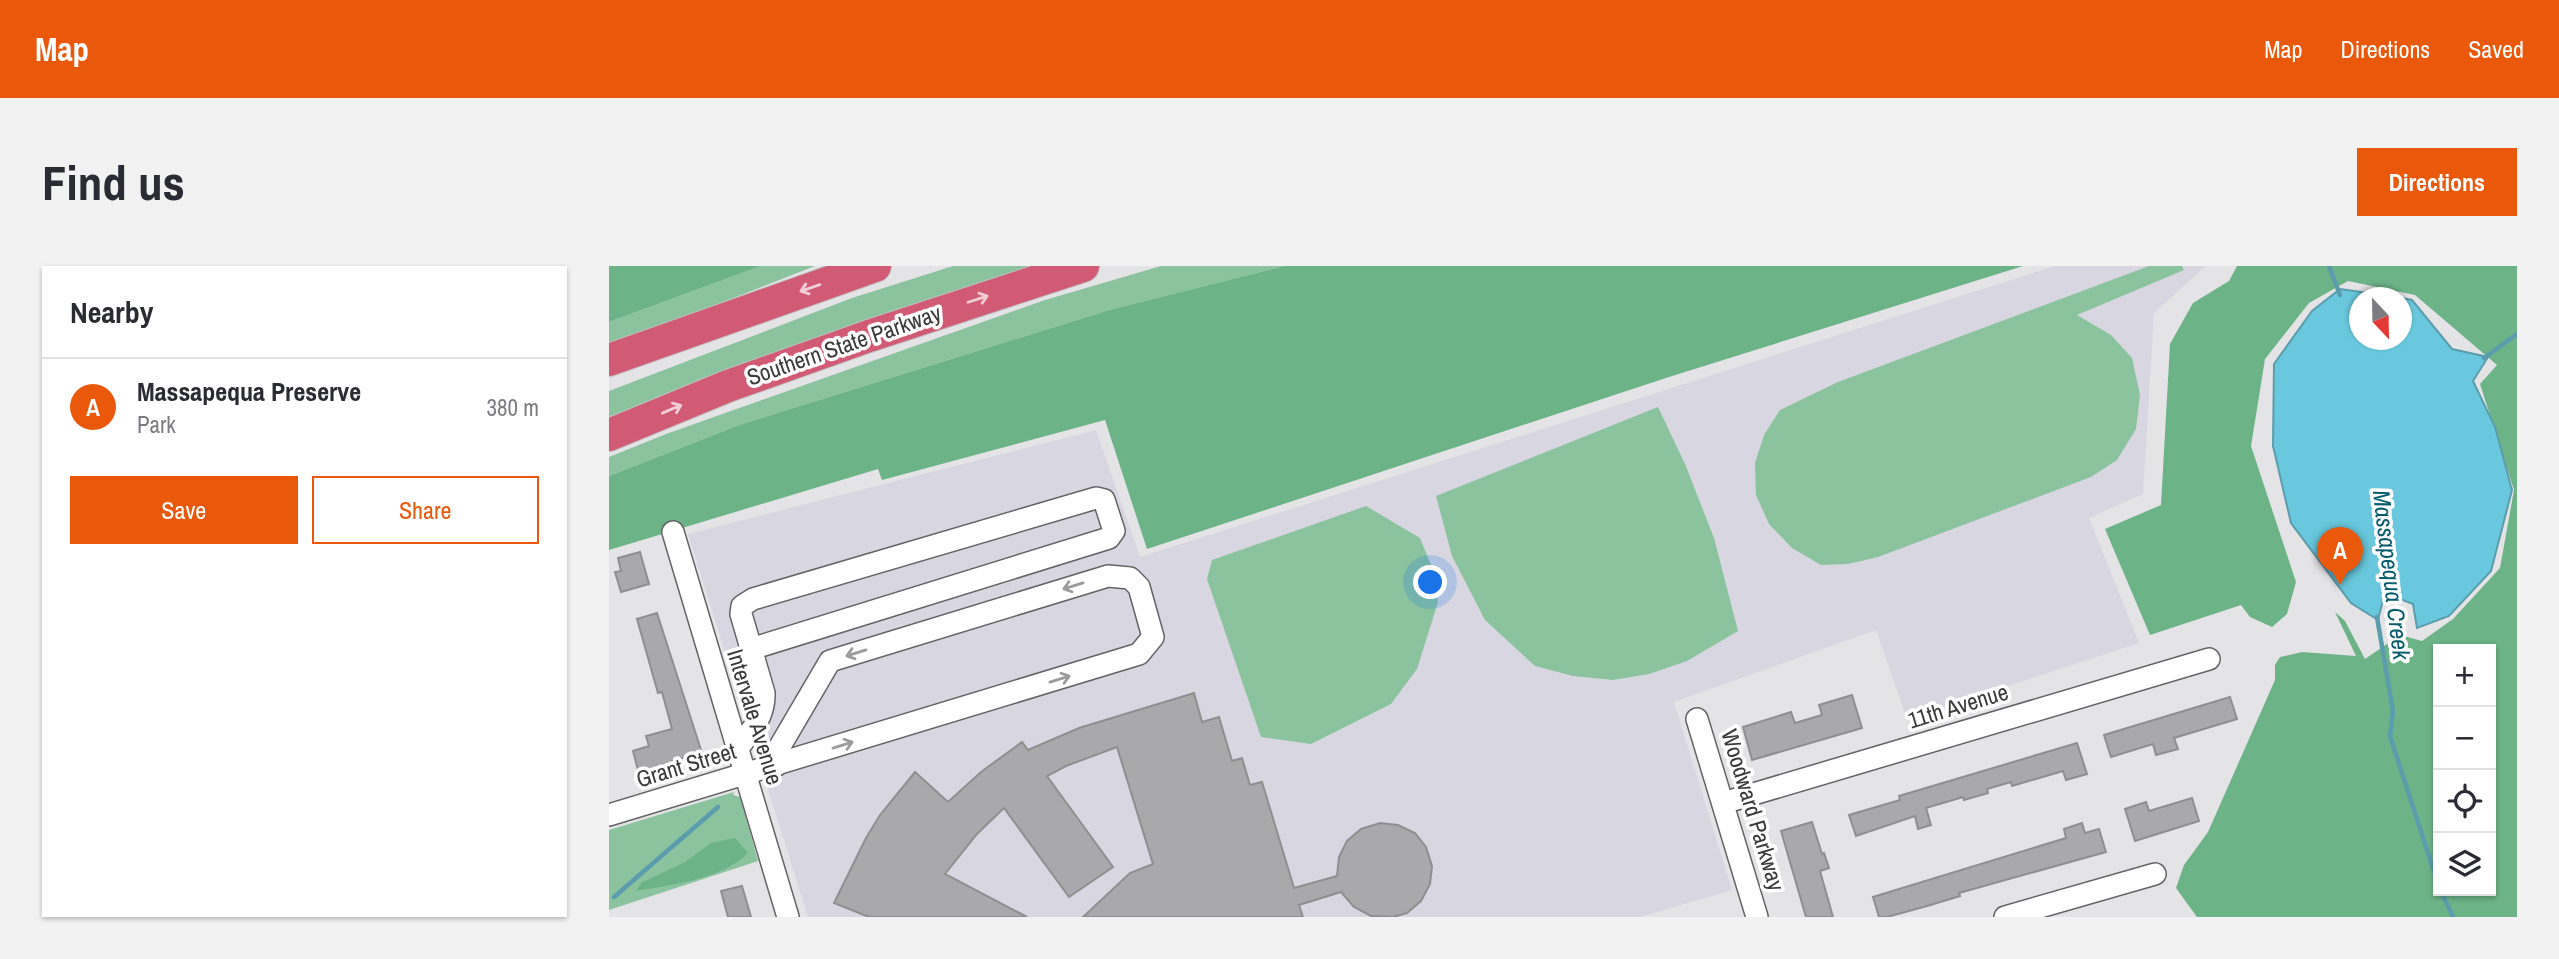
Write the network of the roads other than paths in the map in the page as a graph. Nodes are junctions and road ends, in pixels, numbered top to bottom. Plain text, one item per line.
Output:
1 (875, 266) edge
2 (1083, 266) edge
3 (609, 360) edge
4 (609, 435) edge
5 (673, 532) dead end
6 (751, 649) junction
7 (2209, 659) dead end
8 (1697, 719) dead end
9 (737, 749) junction
10 (778, 765) junction
11 (745, 775) junction
12 (1723, 803) junction
13 (609, 815) edge
14 (2155, 874) dead end
15 (788, 917) edge
16 (1757, 917) edge
17 (2005, 917) edge

1 -> 3 highway
4 -> 2 highway, Southern State Parkway
5 - 9 street, Intervale Avenue
6 - 6 street
6 - 9 street
7 - 12 street, 11th Avenue
8 - 12 street, Woodward Parkway
9 - 11 street, Intervale Avenue
10 -> 10 street, Grant Street
10 - 11 street, Grant Street
11 - 13 street, Grant Street
11 - 15 street, Intervale Avenue
12 - 16 street, Woodward Parkway
14 - 17 street

